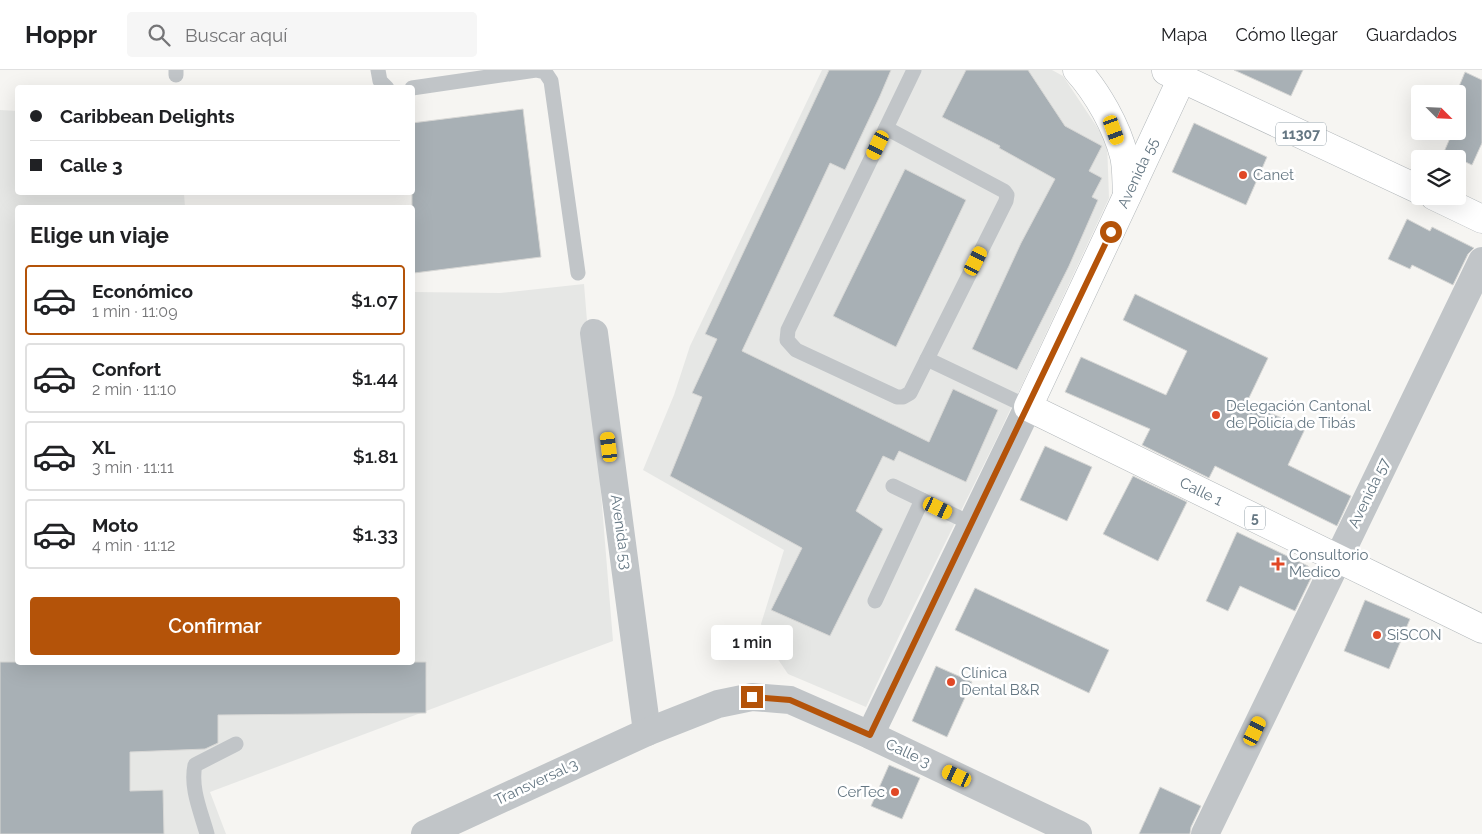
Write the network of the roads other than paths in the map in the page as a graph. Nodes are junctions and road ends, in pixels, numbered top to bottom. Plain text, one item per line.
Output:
1 (378, 70) edge
2 (914, 70) edge
3 (1077, 70) edge
4 (1177, 73) edge
5 (385, 85) edge
6 (415, 88) edge
7 (886, 128) junction
8 (1411, 186) edge
9 (1127, 196) junction
10 (1453, 205) edge
11 (1482, 219) edge
12 (1482, 261) edge
13 (578, 273) dead end
14 (594, 333) dead end
15 (927, 359) junction
16 (1028, 407) junction
17 (893, 486) dead end
18 (922, 500) junction
19 (972, 524) junction
20 (1338, 559) junction
21 (875, 600) dead end
22 (1482, 629) edge
23 (647, 732) junction
24 (870, 735) junction
25 (236, 744) dead end
26 (435, 832) edge
27 (207, 834) edge
28 (1078, 834) edge
29 (1205, 834) edge

1 - 5 lane
2 - 7 lane
3 - 9 main road
4 - 8 main road, 11307
4 - 9 main road, Avenida 55
6 - 13 lane
7 - 15 lane
7 - 15 lane
9 - 16 main road, Avenida 55
10 - 11 main road
12 - 20 street, Avenida 57
14 - 23 street, Avenida 53
15 - 16 lane
16 - 19 street, Avenida 55
16 - 20 main road, Calle 1 / 5
17 - 18 lane
18 - 19 lane
18 - 21 lane
19 - 24 street, Avenida 55
20 - 22 main road, Calle 1 / 5
20 - 29 street, Avenida 57
23 - 24 street, Calle 3
23 - 26 street, Transversal 3
24 - 28 street, Calle 3
25 - 27 lane

